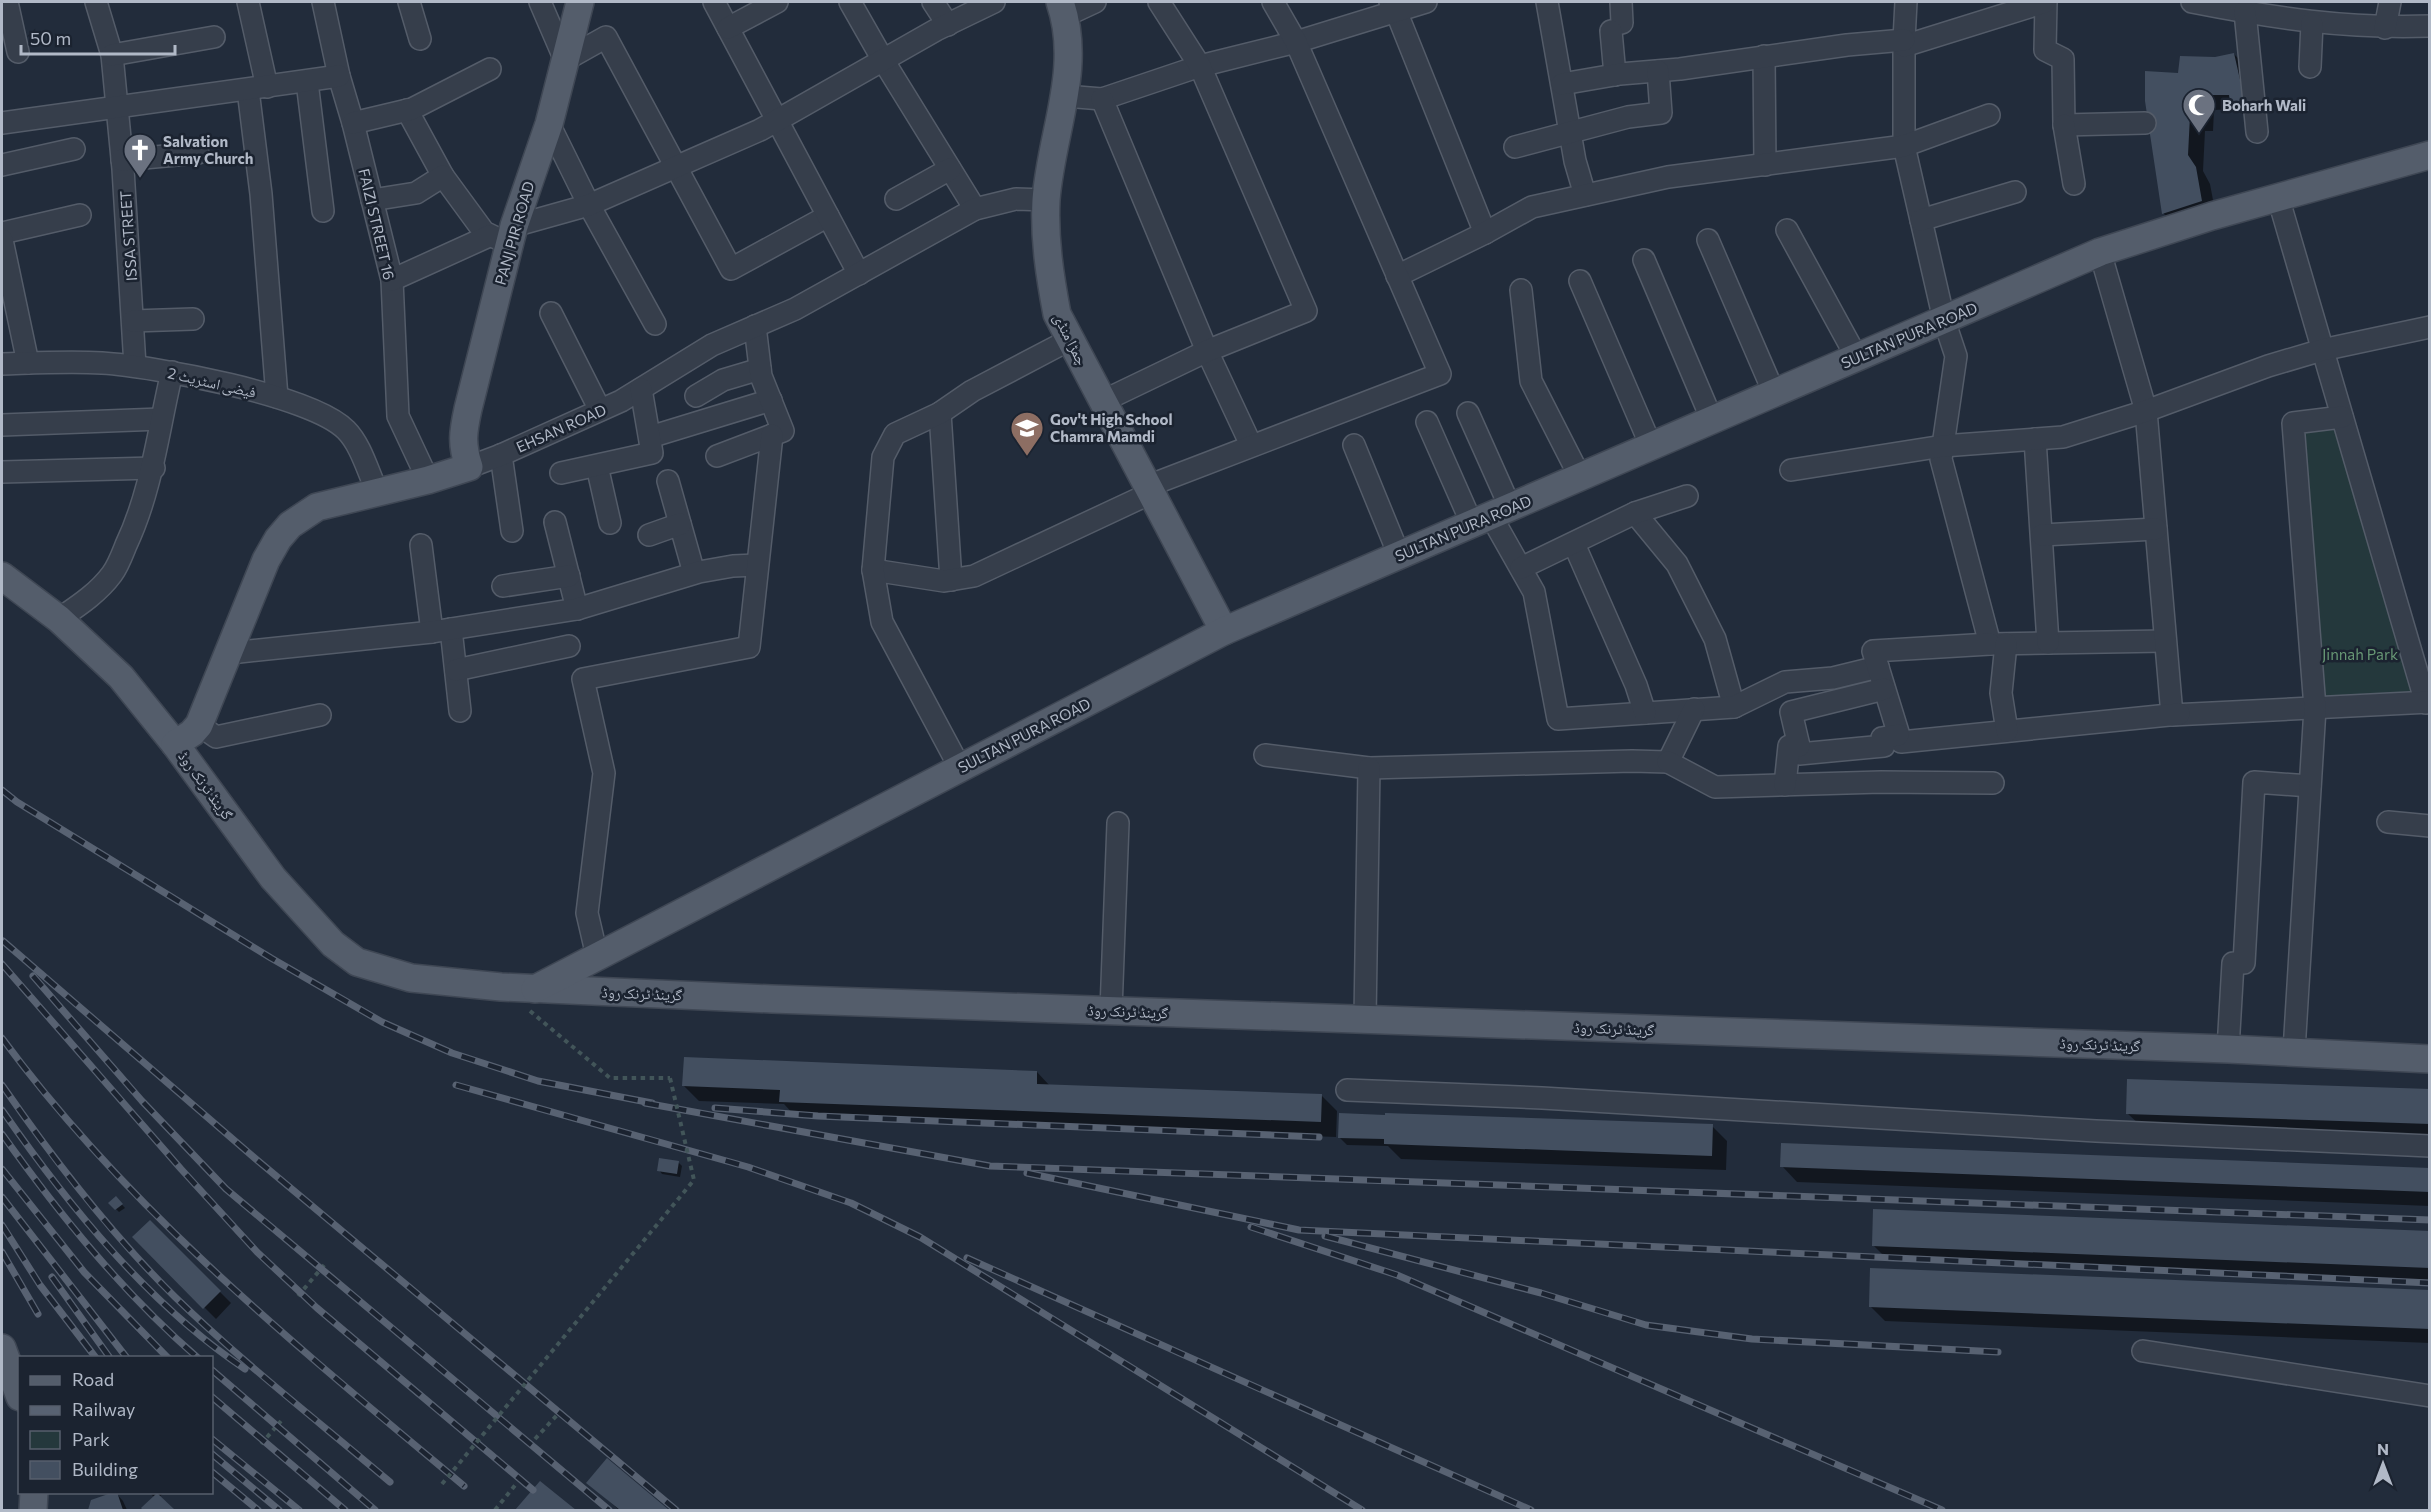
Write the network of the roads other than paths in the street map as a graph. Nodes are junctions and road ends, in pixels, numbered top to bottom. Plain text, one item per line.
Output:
1 (7, 2) edge
2 (97, 2) edge
3 (248, 2) edge
4 (323, 2) edge
5 (409, 2) edge
6 (540, 2) edge
7 (580, 2) edge
8 (714, 2) edge
9 (777, 2) edge
10 (850, 2) edge
11 (933, 2) edge
12 (994, 2) edge
13 (1095, 2) edge
14 (1160, 2) edge
15 (1273, 2) edge
16 (1426, 2) edge
17 (1547, 2) edge
18 (1906, 2) edge
19 (2045, 2) edge
20 (2192, 2) edge
21 (2390, 2) edge
22 (1393, 6) edge
23 (2241, 8) edge
24 (1062, 9) edge
25 (1618, 18) edge
26 (2312, 23) junction
27 (948, 25) junction
28 (2430, 26) edge
29 (728, 28) junction
30 (2385, 28) junction
31 (214, 37) dead end
32 (420, 39) dead end
33 (1296, 42) junction
34 (1904, 43) junction
35 (18, 52) dead end
36 (112, 56) junction
37 (1764, 56) junction
38 (566, 60) junction
39 (883, 60) junction
40 (1200, 66) junction
41 (2310, 67) dead end
42 (490, 69) dead end
43 (1658, 70) junction
44 (1616, 75) junction
45 (339, 76) junction
46 (307, 82) junction
47 (1562, 84) junction
48 (257, 88) junction
49 (1065, 96) junction
50 (1102, 99) junction
51 (117, 108) junction
52 (407, 110) junction
53 (1989, 115) dead end
54 (777, 121) junction
55 (2, 123) edge
56 (353, 123) junction
57 (2145, 123) dead end
58 (549, 124) junction
59 (2064, 125) junction
60 (1570, 132) junction
61 (2258, 132) dead end
62 (1904, 146) junction
63 (1515, 147) dead end
64 (74, 149) dead end
65 (198, 153) dead end
66 (2430, 155) edge
67 (122, 160) junction
68 (2, 165) edge
69 (1765, 165) junction
70 (676, 167) junction
71 (950, 168) junction
72 (443, 176) junction
73 (2074, 184) dead end
74 (2015, 192) dead end
75 (1585, 195) junction
76 (2278, 197) junction
77 (896, 199) dead end
78 (372, 200) junction
79 (1046, 200) junction
80 (589, 205) junction
81 (975, 209) junction
82 (323, 211) dead end
83 (80, 215) dead end
84 (828, 216) junction
85 (1921, 220) junction
86 (1787, 230) dead end
87 (2, 233) edge
88 (1485, 233) junction
89 (504, 235) junction
90 (2, 240) edge
91 (1708, 240) dead end
92 (2100, 252) junction
93 (1644, 260) dead end
94 (859, 274) junction
95 (1397, 276) junction
96 (392, 280) junction
97 (1580, 281) dead end
98 (1521, 290) dead end
99 (8, 299) edge
100 (551, 313) dead end
101 (193, 319) dead end
102 (1944, 320) junction
103 (133, 321) junction
104 (655, 324) dead end
105 (755, 326) junction
106 (2430, 327) edge
107 (1071, 339) junction
108 (2322, 350) junction
109 (1207, 351) junction
110 (1857, 358) junction
111 (28, 363) junction
112 (2, 364) edge
113 (135, 366) junction
114 (760, 369) junction
115 (172, 372) junction
116 (641, 389) junction
117 (1774, 393) junction
118 (696, 396) dead end
119 (278, 397) junction
120 (771, 400) junction
121 (1103, 401) junction
122 (600, 410) junction
123 (2146, 411) junction
124 (940, 414) junction
125 (1468, 414) dead end
126 (2342, 417) junction
127 (161, 419) junction
128 (1712, 420) junction
129 (1427, 422) dead end
130 (2, 425) edge
131 (772, 435) junction
132 (650, 437) junction
133 (2035, 439) junction
134 (1251, 445) junction
135 (1354, 445) dead end
136 (1651, 446) junction
137 (1943, 446) junction
138 (501, 455) junction
139 (717, 456) dead end
140 (597, 466) junction
141 (469, 467) junction
142 (154, 468) junction
143 (1791, 470) dead end
144 (2, 472) edge
145 (561, 473) dead end
146 (1580, 477) junction
147 (429, 480) junction
148 (668, 481) dead end
149 (1149, 489) junction
150 (377, 491) junction
151 (1687, 496) dead end
152 (1635, 513) junction
153 (1491, 516) junction
154 (555, 522) dead end
155 (610, 524) dead end
156 (680, 524) junction
157 (2156, 529) junction
158 (512, 531) dead end
159 (649, 536) dead end
160 (2042, 536) junction
161 (1574, 544) junction
162 (421, 545) dead end
163 (1399, 555) junction
164 (757, 565) junction
165 (1521, 568) junction
166 (873, 570) junction
167 (694, 573) junction
168 (2, 576) edge
169 (569, 576) junction
170 (951, 580) junction
171 (503, 586) dead end
172 (578, 609) junction
173 (59, 619) junction
174 (442, 631) junction
175 (1224, 631) junction
176 (2165, 641) junction
177 (2048, 643) junction
178 (1998, 644) junction
179 (569, 646) dead end
180 (230, 653) junction
181 (1878, 667) junction
182 (456, 670) junction
183 (1884, 689) junction
184 (2428, 703) edge
185 (1734, 707) junction
186 (2315, 708) junction
187 (1694, 710) junction
188 (460, 711) dead end
189 (1645, 713) junction
190 (2179, 714) junction
191 (320, 715) dead end
192 (199, 725) junction
193 (2007, 731) junction
194 (1898, 735) junction
195 (175, 744) junction
196 (1799, 746) junction
197 (1265, 755) dead end
198 (1668, 762) junction
199 (960, 768) junction
200 (1369, 768) junction
201 (1993, 783) dead end
202 (1785, 785) junction
203 (2310, 786) junction
204 (2388, 822) dead end
205 (1118, 823) dead end
206 (2430, 826) edge
207 (597, 956) junction
208 (531, 999) junction
209 (1111, 1010) junction
210 (1365, 1019) junction
211 (2228, 1049) junction
212 (2294, 1051) junction
213 (2430, 1059) edge
214 (1347, 1090) dead end
215 (2430, 1146) edge
216 (2, 1348) edge
217 (2142, 1351) dead end
218 (18, 1392) edge
219 (2430, 1396) edge
220 (33, 1494) edge
221 (33, 1510) edge

1 - 35 street
2 - 36 street, ISSA STREET
3 - 48 street
4 - 45 street, FAIZI STREET 16
5 - 32 street
6 - 38 street
7 - 38 main road, PANJ PIR ROAD
8 - 29 street
9 - 29 street
10 - 39 street
11 - 27 street
12 - 27 street
13 - 24 street
14 - 40 street
15 - 33 street
16 - 22 street
17 - 47 street
18 - 34 street
19 - 34 street
19 - 59 street
20 - 23 street
21 - 30 street
22 - 33 street
22 - 88 street
23 - 26 street
23 - 61 street
24 - 49 main road, چمڑا منڈی
25 - 44 street
26 - 30 street
26 - 41 street
27 - 39 street
28 - 30 street
29 - 54 street
31 - 36 street
33 - 40 street
33 - 95 street
34 - 37 street
34 - 62 street
36 - 51 street, ISSA STREET
37 - 43 street
37 - 69 street
38 - 58 main road, PANJ PIR ROAD
38 - 70 street
39 - 54 street
39 - 71 street
40 - 50 street
40 - 109 street
42 - 52 street
43 - 44 street
43 - 60 street
44 - 47 street
45 - 46 street
45 - 56 street, FAIZI STREET 16
46 - 48 street
46 - 82 street
47 - 60 street
48 - 51 street
48 - 119 street
49 - 50 street
49 - 79 main road, چمڑا منڈی
50 - 109 street
51 - 55 street
51 - 67 street, ISSA STREET
52 - 56 street
52 - 72 street
53 - 62 street
54 - 70 street
54 - 84 street
56 - 78 street, FAIZI STREET 16
57 - 59 street
58 - 80 street
58 - 89 main road, PANJ PIR ROAD
59 - 73 street
60 - 63 street
60 - 75 street
62 - 69 street
62 - 85 street
64 - 68 street
65 - 67 street
66 - 76 main road, SULTAN PURA ROAD
67 - 103 street, ISSA STREET
69 - 75 street
70 - 80 street
70 - 84 street
71 - 77 street
71 - 81 street
72 - 78 street
72 - 89 street
74 - 85 street
75 - 88 street
76 - 92 main road, SULTAN PURA ROAD
76 - 108 street
78 - 96 street, FAIZI STREET 16
79 - 81 street, EHSAN ROAD
79 - 107 main road, چمڑا منڈی
80 - 89 street
80 - 104 street
81 - 94 street, EHSAN ROAD
83 - 87 street
84 - 94 street
85 - 102 street
86 - 110 street
88 - 95 street
89 - 96 street
89 - 141 main road, PANJ PIR ROAD
90 - 99 street
91 - 117 street
92 - 102 main road, SULTAN PURA ROAD
92 - 123 street
93 - 128 street
94 - 105 street, EHSAN ROAD
95 - 134 street
96 - 147 street, FAIZI STREET 16
97 - 136 street
98 - 146 street
99 - 111 street
100 - 122 street
101 - 103 street
102 - 110 main road, SULTAN PURA ROAD
102 - 137 street
103 - 113 street, ISSA STREET
105 - 114 street
105 - 116 street, EHSAN ROAD
106 - 108 street
107 - 121 main road, چمڑا منڈی
107 - 124 street
108 - 123 street
108 - 126 street
109 - 121 street
109 - 134 street
110 - 117 main road, SULTAN PURA ROAD
111 - 112 street, فیضی اسٹریٹ 2
111 - 113 street, فیضی اسٹریٹ 2
113 - 115 street, فیضی اسٹریٹ 2
114 - 118 street
114 - 120 street
115 - 119 street, فیضی اسٹریٹ 2
115 - 127 street
116 - 122 street, EHSAN ROAD
116 - 132 street
117 - 128 main road, SULTAN PURA ROAD
119 - 150 street, فیضی اسٹریٹ 2
120 - 131 street
120 - 132 street
121 - 149 main road, چمڑا منڈی
122 - 138 street, EHSAN ROAD
123 - 133 street
123 - 157 street
124 - 166 street
124 - 170 street
125 - 153 street
126 - 184 street
126 - 186 street
127 - 130 street
127 - 142 street
128 - 136 main road, SULTAN PURA ROAD
129 - 153 street
131 - 139 street
131 - 164 street
132 - 140 street
133 - 137 street
133 - 160 street
134 - 149 street
135 - 163 street
136 - 146 main road, SULTAN PURA ROAD
137 - 143 street
137 - 178 street
138 - 141 street, EHSAN ROAD
138 - 158 street
140 - 145 street
140 - 155 street
141 - 147 main road, EHSAN ROAD
142 - 144 street
142 - 173 street
146 - 153 main road, SULTAN PURA ROAD
147 - 150 main road, EHSAN ROAD
148 - 156 street
149 - 170 street
149 - 175 main road, چمڑا منڈی
150 - 180 main road, EHSAN ROAD
151 - 152 street
152 - 161 street
152 - 185 street
153 - 163 main road, SULTAN PURA ROAD
153 - 165 street
154 - 169 street
156 - 159 street
156 - 167 street
157 - 160 street
157 - 176 street
160 - 177 street
161 - 165 street
161 - 189 street
162 - 174 street
163 - 175 main road, SULTAN PURA ROAD
164 - 167 street
164 - 207 street
165 - 189 street
166 - 170 street
166 - 199 street
167 - 172 street
168 - 173 main road, گرینڈ ٹرنک روڈ
169 - 171 street
169 - 172 street
172 - 174 street
173 - 195 main road, گرینڈ ٹرنک روڈ
174 - 180 street
174 - 182 street
175 - 199 main road, SULTAN PURA ROAD
176 - 177 street
176 - 190 street
177 - 178 street
178 - 181 street
178 - 193 street
179 - 182 street
180 - 192 main road, EHSAN ROAD
181 - 183 street
181 - 185 street
182 - 188 street
183 - 194 street
183 - 196 street
184 - 186 street
185 - 187 street
186 - 190 street
186 - 203 street
187 - 189 street
187 - 198 street
190 - 193 street
191 - 192 street
192 - 195 main road, EHSAN ROAD
193 - 194 street
194 - 196 street
195 - 208 main road, گرینڈ ٹرنک روڈ
196 - 202 street
197 - 200 street
198 - 200 street
198 - 202 street
199 - 207 main road, SULTAN PURA ROAD
200 - 210 street
201 - 202 street
203 - 211 street
203 - 212 street
204 - 206 street
205 - 209 street
207 - 208 main road, SULTAN PURA ROAD
208 - 209 main road, گرینڈ ٹرنک روڈ
209 - 210 main road, گرینڈ ٹرنک روڈ
210 - 211 main road, گرینڈ ٹرنک روڈ
211 - 212 main road, گرینڈ ٹرنک روڈ
212 - 213 main road, گرینڈ ٹرنک روڈ
214 - 215 street
216 - 218 main road
217 - 219 street
220 - 221 main road

